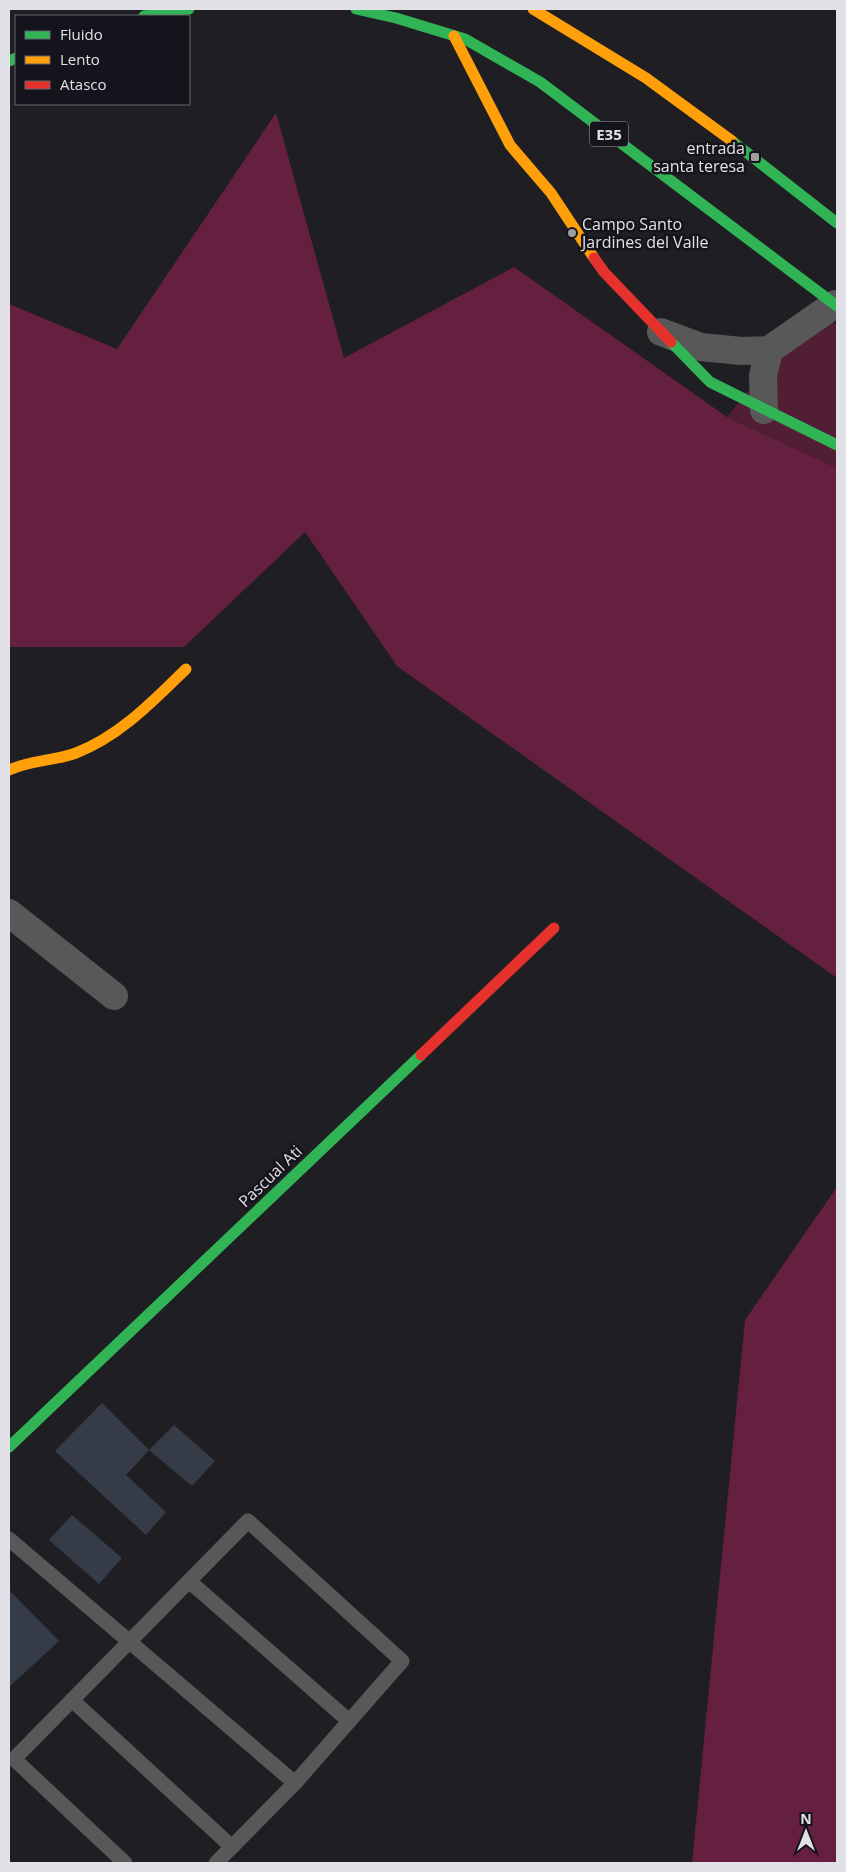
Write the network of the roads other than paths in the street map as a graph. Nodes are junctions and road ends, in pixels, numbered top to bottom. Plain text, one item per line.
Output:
1 (189, 9) edge
2 (356, 9) edge
3 (533, 9) edge
4 (150, 15) edge
5 (454, 36) junction
6 (837, 223) edge
7 (836, 305) edge
8 (661, 332) junction
9 (769, 350) junction
10 (764, 410) junction
11 (837, 445) edge
12 (186, 668) dead end
13 (9, 770) edge
14 (9, 913) edge
15 (554, 928) dead end
16 (114, 996) dead end
17 (9, 1447) edge
18 (9, 1538) edge
19 (189, 1582) junction
20 (130, 1641) junction
21 (72, 1700) junction
22 (350, 1721) junction
23 (295, 1783) junction
24 (232, 1847) junction
25 (125, 1863) edge
26 (216, 1863) edge

1 - 4 main road
2 - 5 main road, E35
3 - 6 main road
5 - 7 main road, E35
5 - 8 main road
7 - 9 street
8 - 9 street
8 - 10 main road
9 - 10 street
10 - 11 main road
12 - 13 main road
14 - 16 street
15 - 17 main road, Pascual Ati
18 - 20 lane
19 - 20 lane
19 - 22 lane
19 - 22 lane
20 - 21 lane
20 - 23 lane
21 - 24 lane
21 - 25 lane
22 - 23 lane
23 - 24 lane
24 - 26 lane

